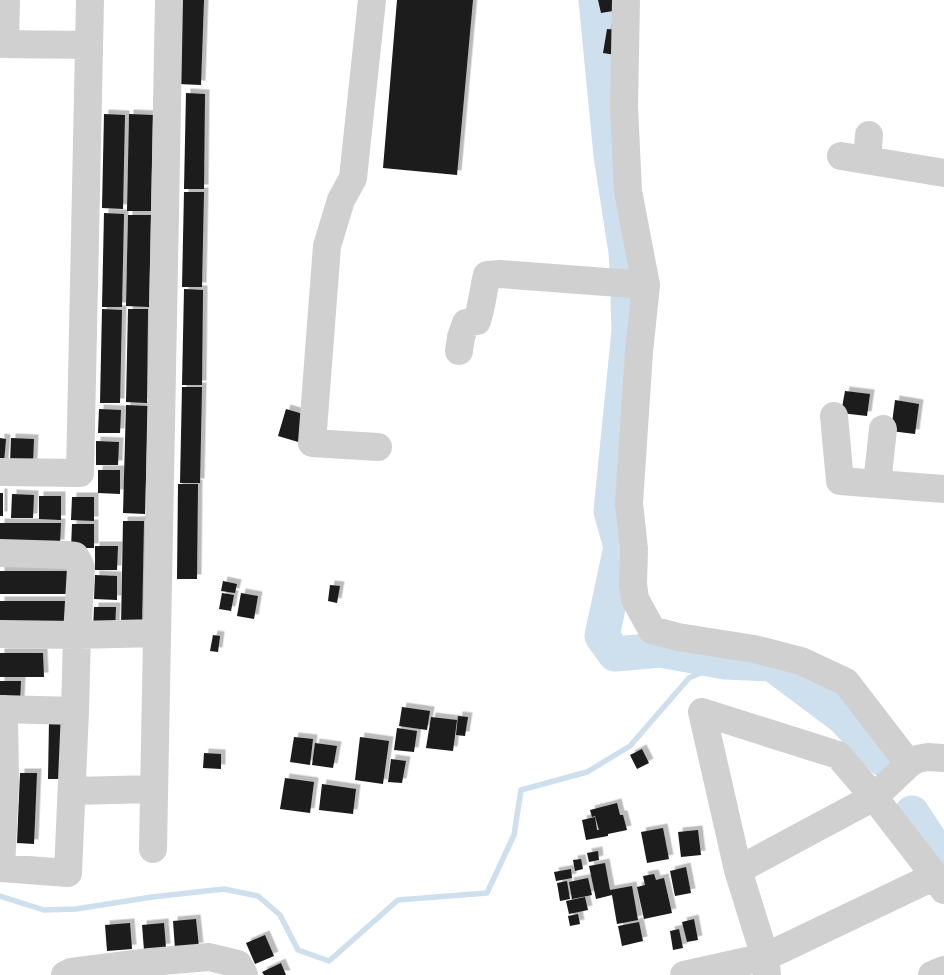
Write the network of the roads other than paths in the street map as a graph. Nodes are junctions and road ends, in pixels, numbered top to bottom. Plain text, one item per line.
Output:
1 (6, 0) edge
2 (90, 0) edge
3 (169, 0) edge
4 (372, 0) edge
5 (626, 0) edge
6 (2, 44) edge
7 (89, 45) junction
8 (859, 151) dead end
9 (944, 173) edge
10 (646, 285) junction
11 (459, 351) dead end
12 (834, 416) dead end
13 (883, 429) dead end
14 (378, 447) dead end
15 (0, 472) edge
16 (877, 484) junction
17 (944, 489) edge
18 (0, 553) edge
19 (157, 633) junction
20 (0, 634) edge
21 (77, 635) junction
22 (2, 709) edge
23 (75, 711) junction
24 (944, 758) edge
25 (909, 764) junction
26 (3, 785) edge
27 (154, 789) junction
28 (72, 790) junction
29 (874, 797) junction
30 (152, 849) dead end
31 (738, 870) junction
32 (940, 883) edge
33 (766, 966) edge
34 (689, 974) edge
35 (65, 975) edge
36 (244, 975) edge

1 - 6 street
2 - 7 street
3 - 19 street
4 - 14 street
5 - 10 street
6 - 7 street
7 - 15 street
8 - 9 street
10 - 11 street
10 - 25 street
12 - 16 street
13 - 16 street
16 - 17 street
18 - 21 street
19 - 21 street
19 - 27 street
20 - 21 street
21 - 23 street
22 - 23 street
22 - 26 street
23 - 28 street
24 - 25 street
25 - 29 street
26 - 28 street
27 - 28 street
27 - 30 street
29 - 31 street
29 - 31 street
29 - 32 street
31 - 33 street
32 - 33 street
33 - 34 street
35 - 36 street

